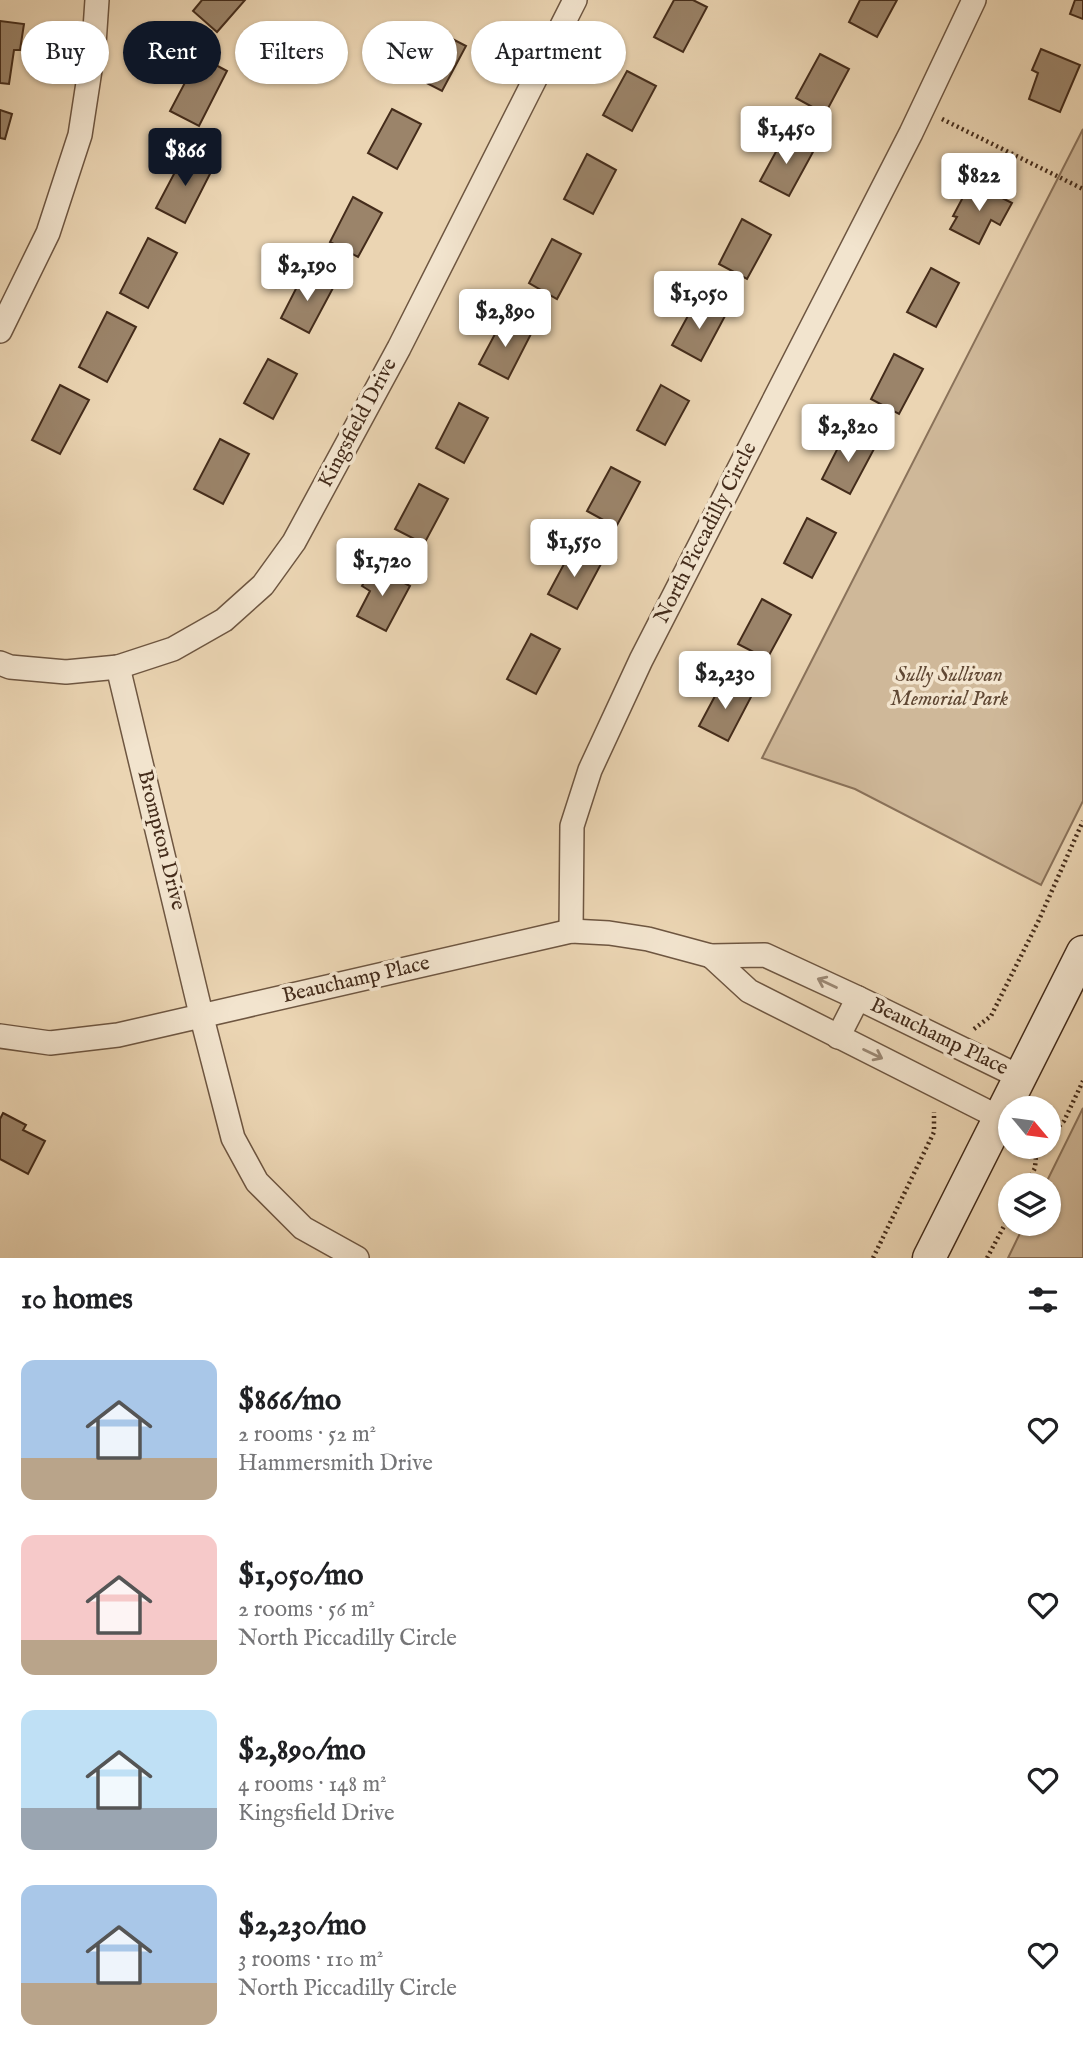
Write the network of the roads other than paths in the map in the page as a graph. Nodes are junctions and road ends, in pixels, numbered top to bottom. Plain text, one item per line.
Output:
1 (97, 0) edge
2 (575, 0) edge
3 (974, 0) edge
4 (0, 331) edge
5 (0, 663) edge
6 (118, 667) junction
7 (571, 931) junction
8 (1083, 952) edge
9 (711, 956) junction
10 (858, 998) junction
11 (201, 1014) junction
12 (0, 1037) edge
13 (838, 1037) junction
14 (1020, 1077) junction
15 (1011, 1096) edge
16 (998, 1117) edge
17 (998, 1122) edge
18 (357, 1258) edge
19 (929, 1258) edge

1 - 4 street
2 - 6 street, Kingsfield Drive
3 - 7 street, North Piccadilly Circle
5 - 6 street, Kingsfield Drive
6 - 11 street, Brompton Drive
7 - 9 street, Beauchamp Place
7 - 11 street, Beauchamp Place
8 - 14 street
10 -> 9 street, Beauchamp Place
9 - 13 street, Beauchamp Place
10 - 13 street, Beauchamp Place
10 - 14 street, Beauchamp Place
11 - 12 street, Beauchamp Place
11 - 18 street, Brompton Drive
13 -> 16 street, Beauchamp Place
14 - 15 street
17 - 19 street

